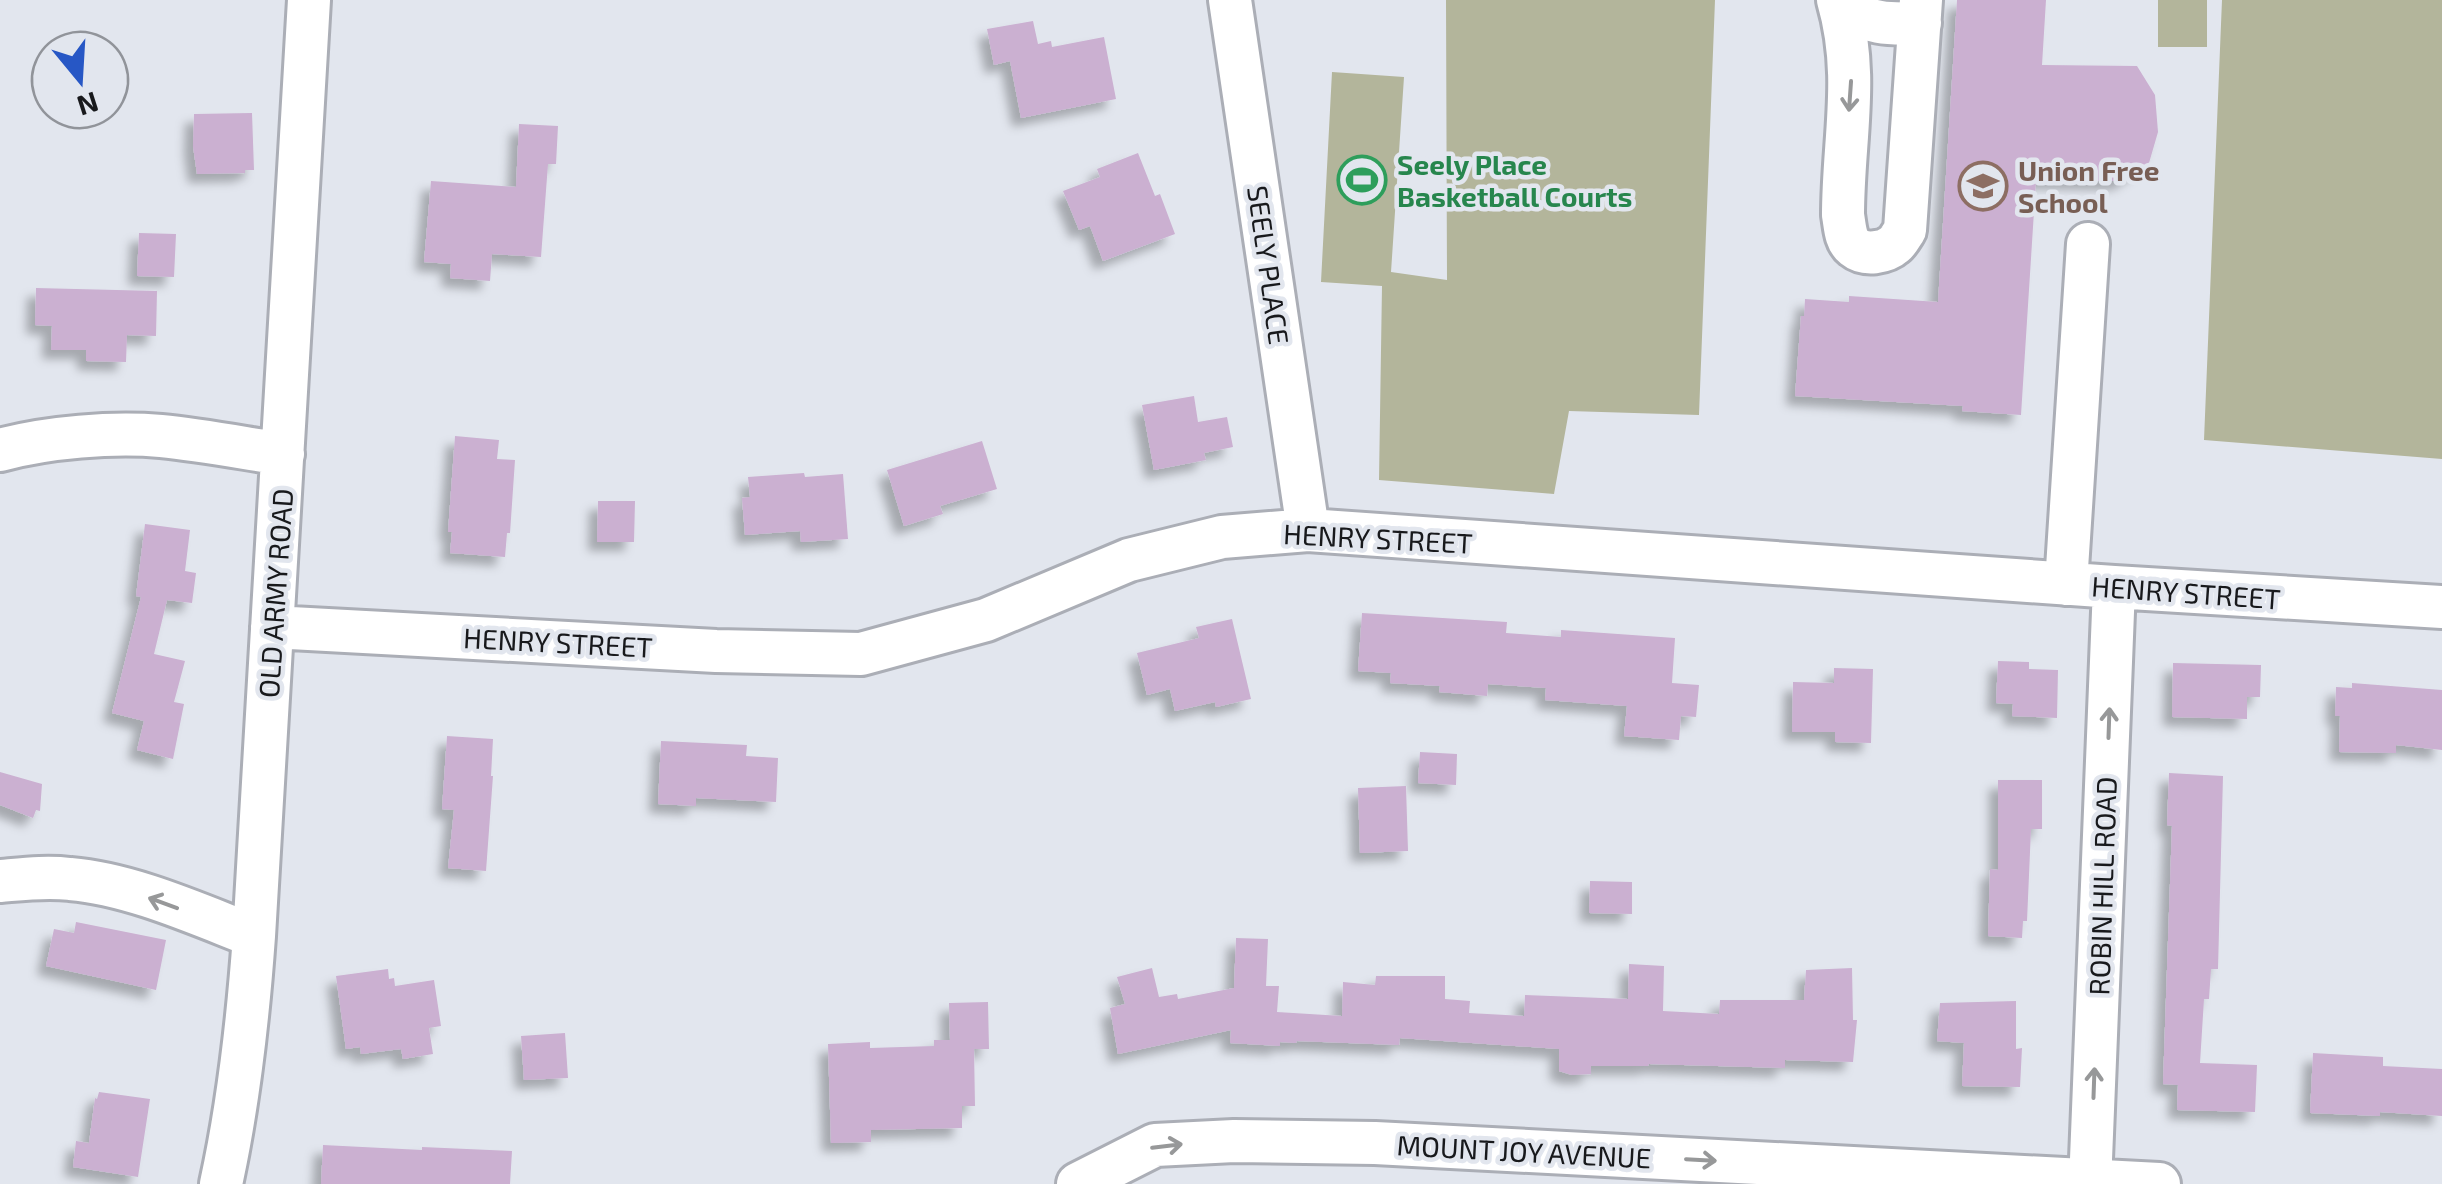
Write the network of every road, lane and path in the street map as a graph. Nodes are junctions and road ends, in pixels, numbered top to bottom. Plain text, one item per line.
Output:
1 (308, 0) edge
2 (1230, 0) edge
3 (1839, 4) edge
4 (1920, 12) edge
5 (2088, 244) dead end
6 (0, 450) edge
7 (283, 454) junction
8 (1308, 530) junction
9 (2066, 584) junction
10 (2114, 588) junction
11 (2442, 607) edge
12 (272, 627) junction
13 (0, 881) edge
14 (254, 936) junction
15 (2090, 1182) edge
16 (221, 1184) edge
17 (1078, 1184) edge
18 (2159, 1184) edge

1 - 7 street, OLD ARMY ROAD
2 - 8 street, SEELY PLACE
3 - 4 street
3 -> 4 street
5 - 9 street
6 - 7 street
7 - 12 street, OLD ARMY ROAD
8 - 9 street, HENRY STREET
8 - 12 street, HENRY STREET
9 - 10 street, HENRY STREET
10 - 11 street, HENRY STREET
15 -> 10 street, ROBIN HILL ROAD
12 - 14 street, OLD ARMY ROAD
14 -> 13 street
14 - 16 street, OLD ARMY ROAD
17 -> 15 street, MOUNT JOY AVENUE
15 - 18 street, MOUNT JOY AVENUE

